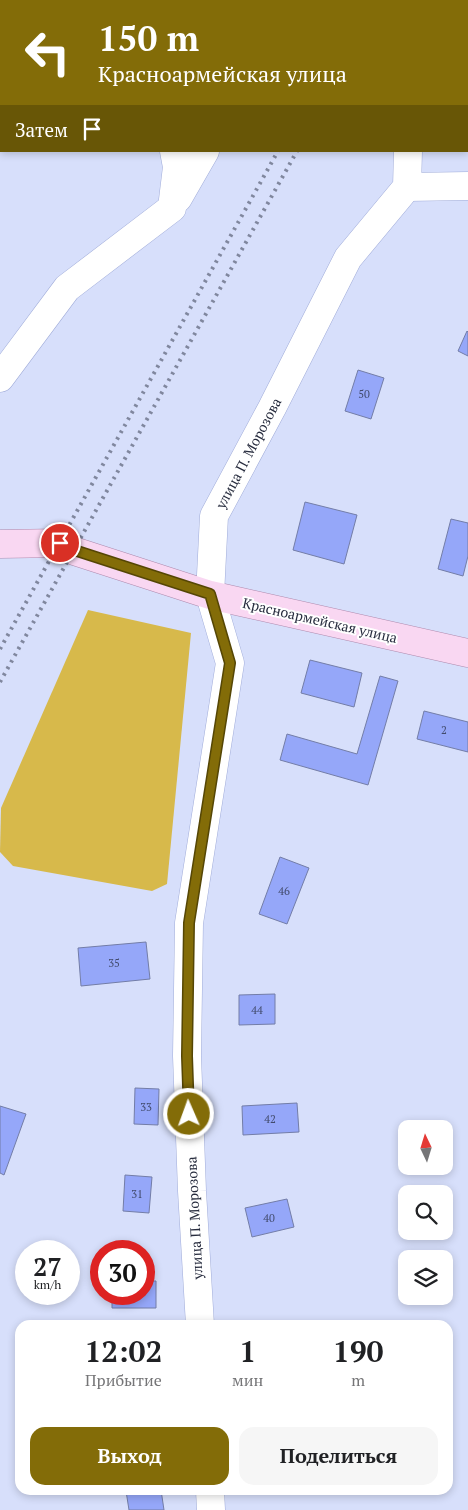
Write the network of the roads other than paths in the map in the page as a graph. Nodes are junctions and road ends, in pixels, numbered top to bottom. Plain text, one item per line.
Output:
1 (174, 152) edge
2 (204, 152) edge
3 (408, 152) edge
4 (468, 186) edge
5 (407, 187) junction
6 (172, 208) junction
7 (0, 378) edge
8 (0, 544) edge
9 (210, 594) junction
10 (468, 653) edge
11 (200, 1320) edge
12 (210, 1495) edge
13 (211, 1510) edge

1 - 6 street
2 - 6 street
3 - 5 street
4 - 5 street
5 - 9 street, улица П. Морозова
6 - 7 street
8 - 9 main road, Красноармейская улица
9 - 10 main road, Красноармейская улица
9 - 11 street, улица П. Морозова
12 - 13 street

